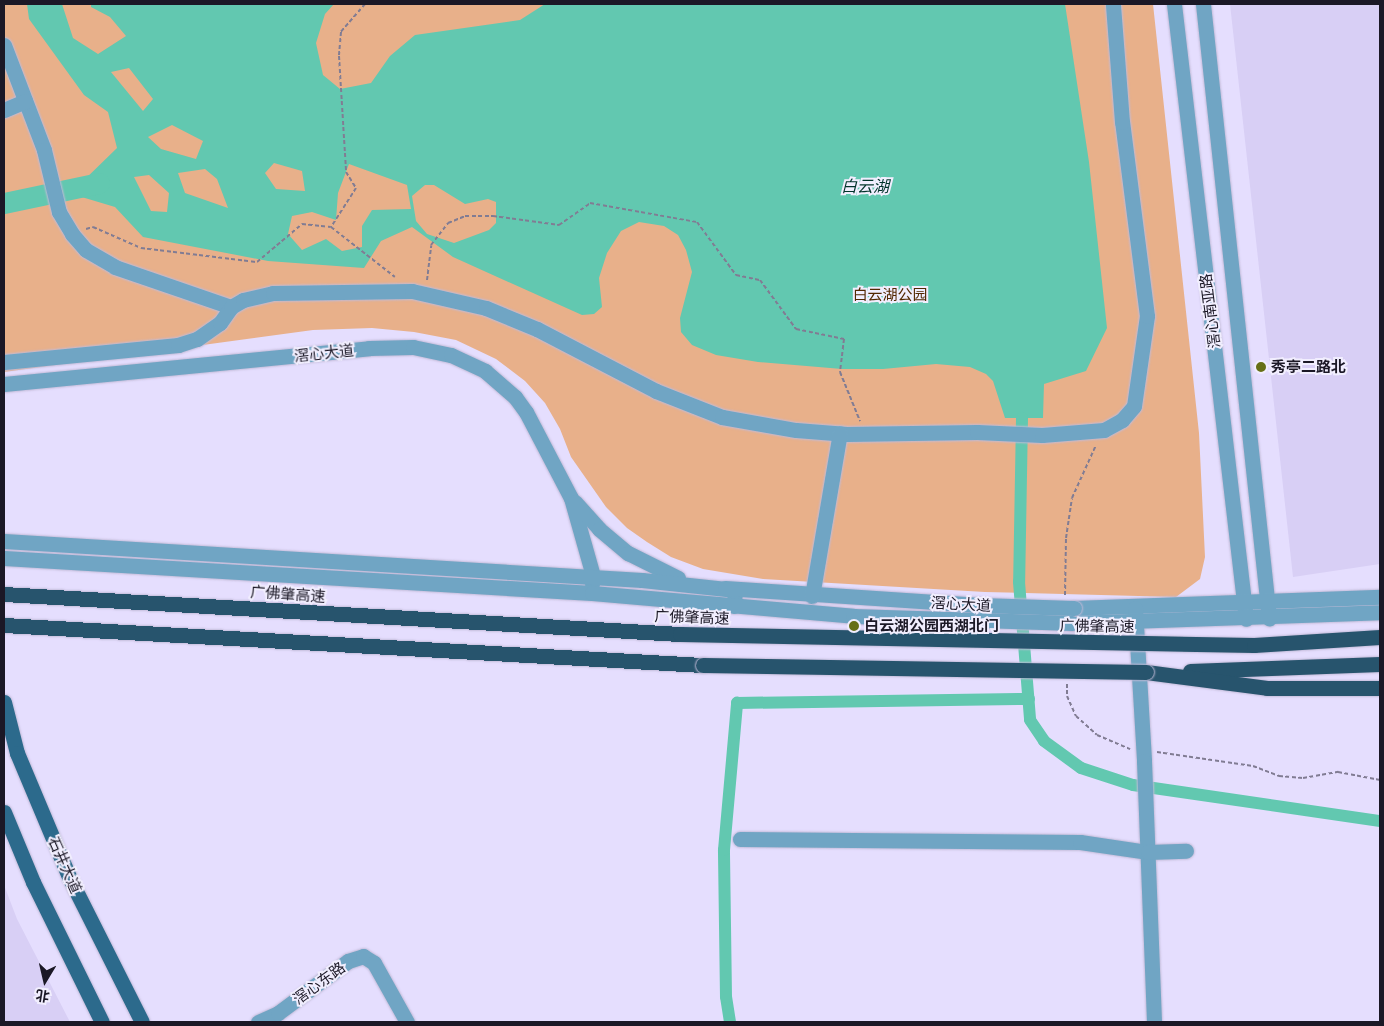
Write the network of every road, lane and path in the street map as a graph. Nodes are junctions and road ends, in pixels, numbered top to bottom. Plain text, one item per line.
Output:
1 (365, 4) edge
2 (1113, 4) edge
3 (1174, 4) edge
4 (1202, 4) edge
5 (4, 45) edge
6 (25, 101) junction
7 (4, 110) edge
8 (330, 227) junction
9 (72, 234) junction
10 (412, 292) junction
11 (428, 293) junction
12 (231, 307) junction
13 (4, 362) edge
14 (4, 384) edge
15 (840, 433) junction
16 (865, 434) junction
17 (572, 498) junction
18 (4, 541) edge
19 (4, 558) edge
20 (593, 576) junction
21 (735, 590) junction
22 (592, 593) junction
23 (4, 594) edge
24 (812, 596) junction
25 (1380, 597) edge
26 (734, 606) junction
27 (1268, 610) junction
28 (1246, 612) junction
29 (1380, 612) edge
30 (981, 613) junction
31 (1135, 615) junction
32 (4, 625) edge
33 (1380, 637) edge
34 (1380, 664) edge
35 (1146, 672) junction
36 (1380, 688) edge
37 (4, 702) edge
38 (4, 812) edge
39 (740, 839) dead end
40 (1186, 851) dead end
41 (1148, 852) junction
42 (102, 1022) edge
43 (142, 1022) edge
44 (258, 1022) edge
45 (407, 1022) edge
46 (1154, 1022) edge

1 - 8 path
2 - 16 street
3 - 28 street, 滘心南亚路
4 - 27 street, 滘心南亚路
5 - 6 street
6 - 7 street
6 - 9 street
8 - 9 path
8 - 10 path
9 - 12 street
10 - 11 street
10 - 12 street
11 - 15 street
11 - 16 path
12 - 13 street
14 - 17 street, 滘心大道
15 - 16 street
15 - 24 street
17 - 20 street, 滘心大道
17 - 21 street, 滘心大道
18 - 20 street
19 - 22 street, 滘心大道
20 - 21 street
20 - 22 street, 滘心大道
21 - 24 street, 滘心大道
21 - 26 street
22 - 26 street, 滘心大道
23 - 33 highway, 广佛肇高速, bridge
24 - 30 street, 滘心大道
25 - 27 street, 滘心大道
26 - 30 street, 滘心大道
27 - 28 street, 滘心大道
27 - 29 street, 滘心大道
28 - 31 street, 滘心大道
30 - 31 street, 滘心大道, bridge
31 - 41 street
32 - 35 highway, bridge
34 - 35 highway
35 - 36 highway
37 - 43 main road, 石井大道
38 - 42 main road
39 - 41 street
40 - 41 street
41 - 46 street
44 - 45 street, 滘心东路

